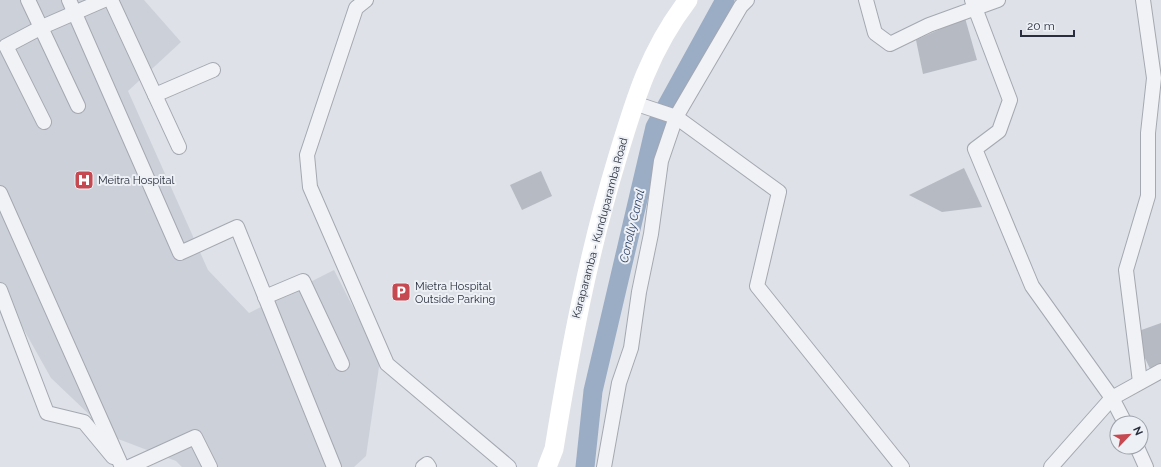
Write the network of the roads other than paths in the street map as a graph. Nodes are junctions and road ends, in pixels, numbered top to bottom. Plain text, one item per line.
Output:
1 (28, 0) edge
2 (104, 0) edge
3 (111, 0) edge
4 (366, 0) edge
5 (688, 0) edge
6 (747, 0) edge
7 (866, 0) edge
8 (998, 0) edge
9 (1143, 0) edge
10 (973, 4) edge
11 (72, 6) edge
12 (42, 27) junction
13 (213, 70) dead end
14 (155, 95) junction
15 (634, 103) junction
16 (78, 106) dead end
17 (676, 116) junction
18 (44, 122) dead end
19 (179, 147) dead end
20 (0, 193) edge
21 (0, 290) edge
22 (265, 297) junction
23 (342, 364) dead end
24 (1161, 371) edge
25 (1140, 382) junction
26 (1112, 398) junction
27 (1121, 415) edge
28 (1141, 455) edge
29 (122, 467) edge
30 (129, 467) edge
31 (210, 467) edge
32 (334, 467) edge
33 (423, 467) edge
34 (429, 467) edge
35 (509, 467) edge
36 (547, 467) edge
37 (604, 467) edge
38 (902, 467) edge
39 (1051, 467) edge
40 (1146, 467) edge

1 - 12 street
2 - 11 street
3 - 14 street
4 - 35 street
5 - 15 main road, Karaparamba - Kunduparamba Road
6 - 17 street
7 - 10 street
8 - 10 street
9 - 25 street
10 - 26 street
11 - 12 street
11 - 22 street
12 - 16 street
12 - 18 street
13 - 14 street
14 - 19 street
15 - 17 street
15 - 36 main road, Karaparamba - Kunduparamba Road
17 - 37 street
17 - 38 street
20 - 29 street
21 - 29 street
22 - 23 street
22 - 32 street
24 - 25 street
25 - 26 street
26 - 27 street
26 - 39 street
28 - 40 street
30 - 31 street
33 - 34 street

